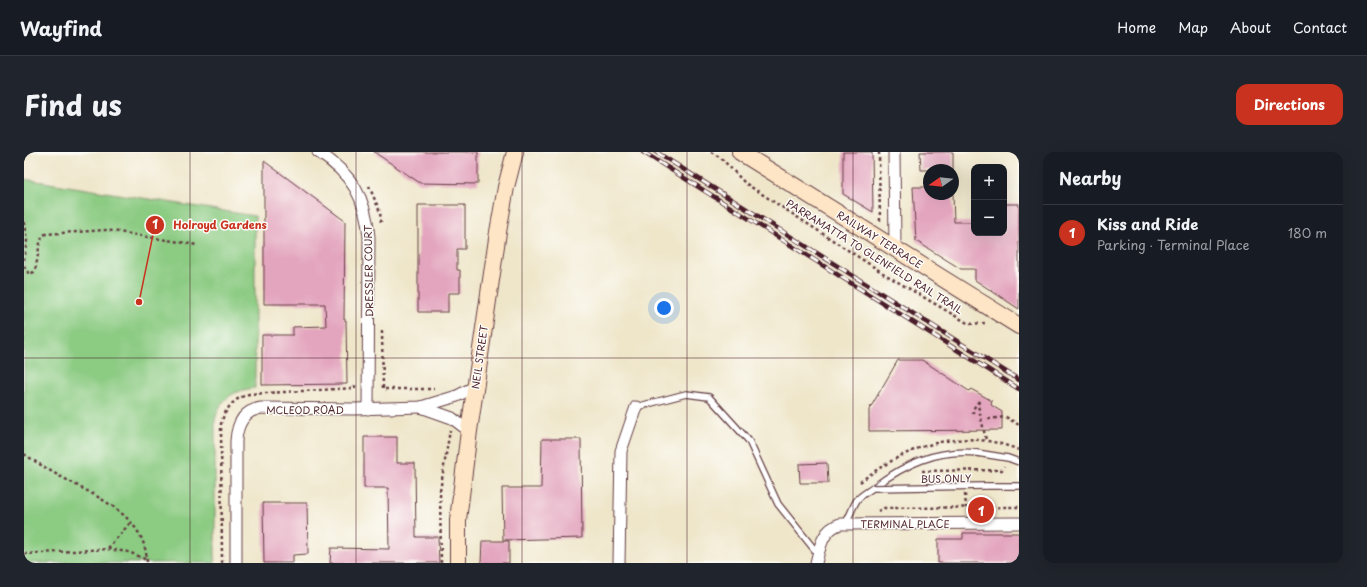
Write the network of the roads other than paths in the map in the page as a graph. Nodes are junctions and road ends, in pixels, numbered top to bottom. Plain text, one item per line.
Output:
1 (318, 152) edge
2 (516, 152) edge
3 (740, 152) edge
4 (894, 152) edge
5 (895, 248) junction
6 (1019, 326) edge
7 (476, 386) junction
8 (421, 407) junction
9 (636, 407) joint
10 (368, 409) junction
11 (469, 431) junction
12 (1019, 462) edge
13 (1019, 486) edge
14 (873, 488) junction
15 (846, 522) junction
16 (1019, 523) edge
17 (817, 559) edge
18 (236, 563) edge
19 (458, 563) edge
20 (619, 563) edge

1 - 10 street, DRESSLER COURT
2 - 7 main road, NEIL STREET
3 - 5 main road, RAILWAY TERRACE
4 - 5 street
5 - 6 main road, RAILWAY TERRACE
7 - 8 street, MCLEOD ROAD
7 - 11 main road, NEIL STREET
8 - 10 street, MCLEOD ROAD
8 - 11 street, MCLEOD ROAD
9 - 17 lane
9 - 20 street
10 - 18 street, MCLEOD ROAD
11 - 19 main road, NEIL STREET
12 - 14 lane, BUS ONLY, bridge
13 - 14 lane, BUS ONLY, bridge
14 - 15 lane, BUS ONLY
15 - 16 street, TERMINAL PLACE
15 - 17 street, TERMINAL PLACE

